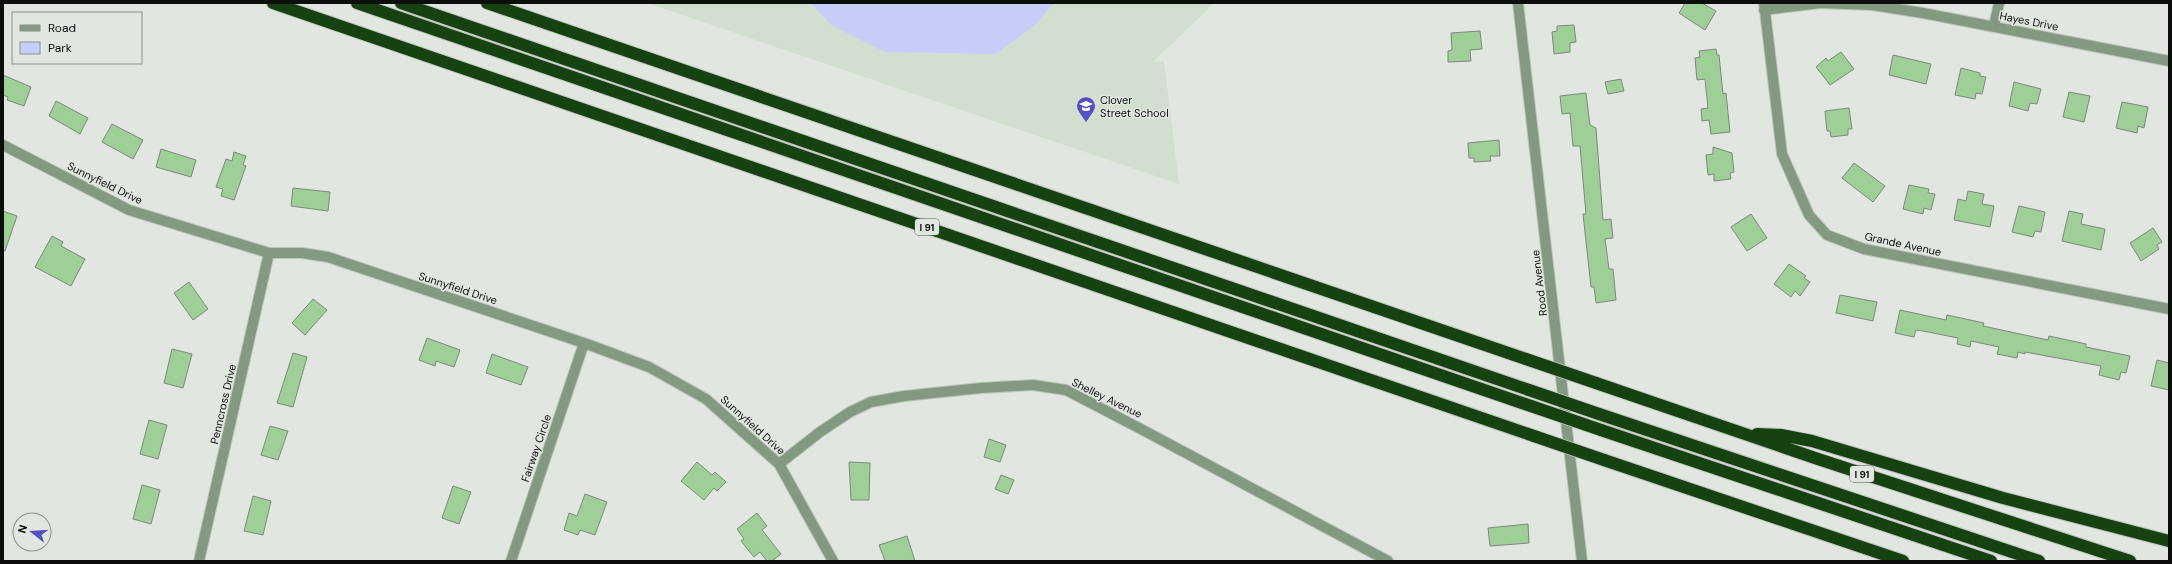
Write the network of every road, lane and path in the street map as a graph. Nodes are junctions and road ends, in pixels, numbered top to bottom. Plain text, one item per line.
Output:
1 (273, 3) edge
2 (357, 3) edge
3 (401, 3) edge
4 (487, 3) edge
5 (1518, 3) edge
6 (1999, 3) edge
7 (1764, 7) edge
8 (1994, 26) junction
9 (2169, 61) edge
10 (3, 145) edge
11 (269, 253) junction
12 (2169, 309) edge
13 (584, 343) junction
14 (1744, 434) junction
15 (779, 464) junction
16 (2169, 541) edge
17 (199, 561) edge
18 (511, 561) edge
19 (833, 561) edge
20 (1388, 561) edge
21 (1582, 561) edge
22 (1903, 561) edge
23 (1991, 561) edge
24 (2039, 561) edge
25 (2130, 561) edge

1 - 22 highway, I 91, bridge
2 - 23 highway, bridge
3 - 24 highway, bridge
4 - 14 highway, I 91, bridge
5 - 21 street, Rood Avenue
6 - 8 street
7 - 8 street, Hayes Drive
7 - 12 street, Grande Avenue
8 - 9 street, Hayes Drive
10 - 11 street, Sunnyfield Drive
11 - 13 street, Sunnyfield Drive
11 - 17 street, Penncross Drive
13 - 15 street, Sunnyfield Drive
13 - 18 street, Fairway Circle
14 - 16 highway
14 - 25 highway, I 91
15 - 19 street, Sunnyfield Drive
15 - 20 street, Shelley Avenue

